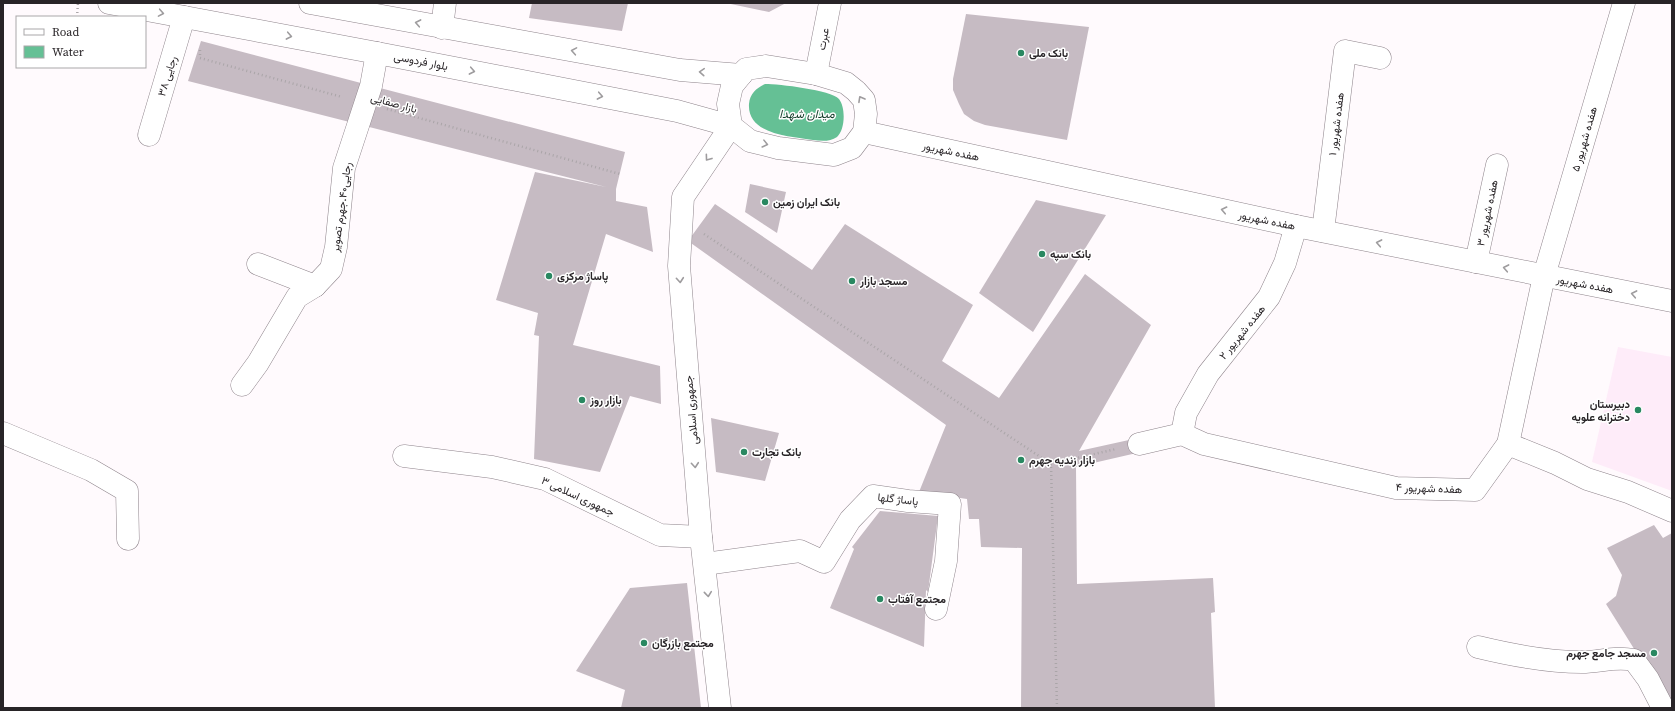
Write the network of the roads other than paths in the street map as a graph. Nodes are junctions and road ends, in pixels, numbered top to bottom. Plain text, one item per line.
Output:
1 (109, 3) edge
2 (310, 3) edge
3 (445, 3) edge
4 (830, 3) edge
5 (1624, 3) edge
6 (193, 19) junction
7 (442, 28) junction
8 (377, 53) junction
9 (1380, 58) dead end
10 (816, 74) junction
11 (741, 75) junction
12 (731, 126) junction
13 (864, 132) junction
14 (149, 135) dead end
15 (1497, 164) dead end
16 (1296, 226) junction
17 (1323, 231) junction
18 (1476, 262) junction
19 (258, 264) dead end
20 (1544, 276) junction
21 (315, 286) junction
22 (1672, 301) edge
23 (242, 385) dead end
24 (3, 433) edge
25 (1182, 434) junction
26 (1139, 444) road end
27 (1508, 444) junction
28 (404, 456) dead end
29 (1672, 511) edge
30 (701, 537) junction
31 (128, 539) dead end
32 (705, 564) junction
33 (936, 609) dead end
34 (1478, 647) dead end
35 (720, 708) edge
36 (1663, 708) edge

1 -> 6 street, بلوار فردوسی
7 -> 2 street
3 - 7 street
4 - 10 street, عبرت
5 - 20 street, هفده شهریور ۵
6 -> 8 street, بلوار فردوسی
6 - 14 street, رجایی ۳۸
11 -> 7 street
8 -> 12 street, بلوار فردوسی
8 - 21 street, رجایی۴۰.جهرم تصویر
9 - 17 street, هفده شهریور ۱
10 - 11 street
13 -> 10 street
11 - 12 street
12 -> 13 street
12 -> 30 street, جمهوری اسلامی
16 -> 13 street, هفده شهریور
15 - 18 street, هفده شهریور ۳
16 - 17 street, هفده شهریور
16 - 25 street, هفده شهریور ۲
18 -> 17 street, هفده شهریور
20 -> 18 street, هفده شهریور
19 - 21 street
22 -> 20 street, هفده شهریور
20 - 27 street, هفده شهریور ۴
21 - 23 street, رجایی۴۰.جهرم تصویر
24 - 31 street
25 - 26 street
25 - 27 street, هفده شهریور ۴
27 - 29 street
28 - 30 street, جمهوری اسلامی ۳
30 - 32 street, جمهوری اسلامی
32 - 33 street, پاساژ گلها
32 -> 35 street, جمهوری اسلامی
34 - 36 street

